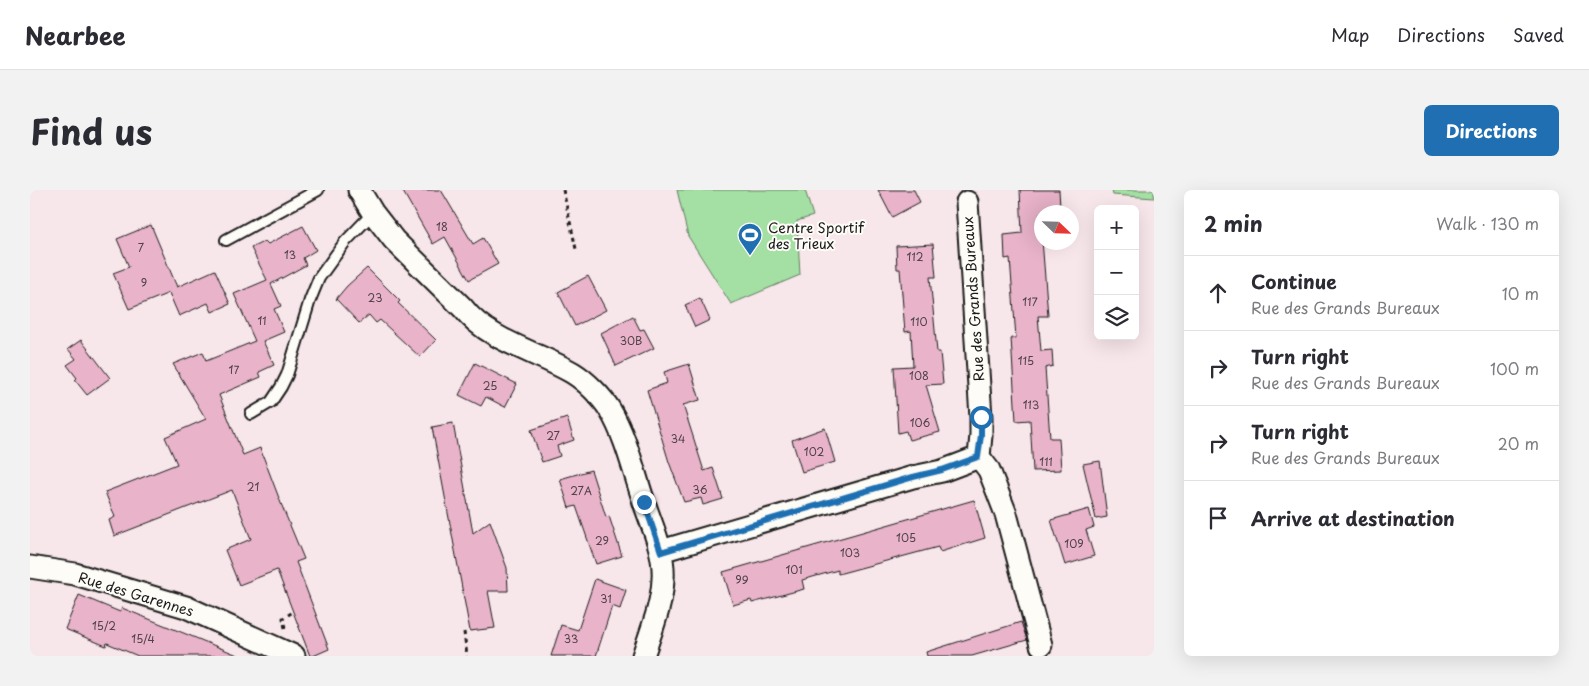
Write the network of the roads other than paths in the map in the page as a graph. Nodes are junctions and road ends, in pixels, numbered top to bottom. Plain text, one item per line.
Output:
1 (318, 190) edge
2 (360, 190) edge
3 (967, 202) dead end
4 (372, 214) junction
5 (226, 240) dead end
6 (251, 414) dead end
7 (978, 457) junction
8 (661, 552) junction
9 (30, 566) edge
10 (1041, 645) dead end
11 (294, 656) edge
12 (643, 656) edge

1 - 5 lane
2 - 4 street
3 - 7 street, Rue des Grands Bureaux
4 - 6 lane
4 - 8 street
7 - 8 street
7 - 10 street
8 - 12 street
9 - 11 street, Rue des Garennes

